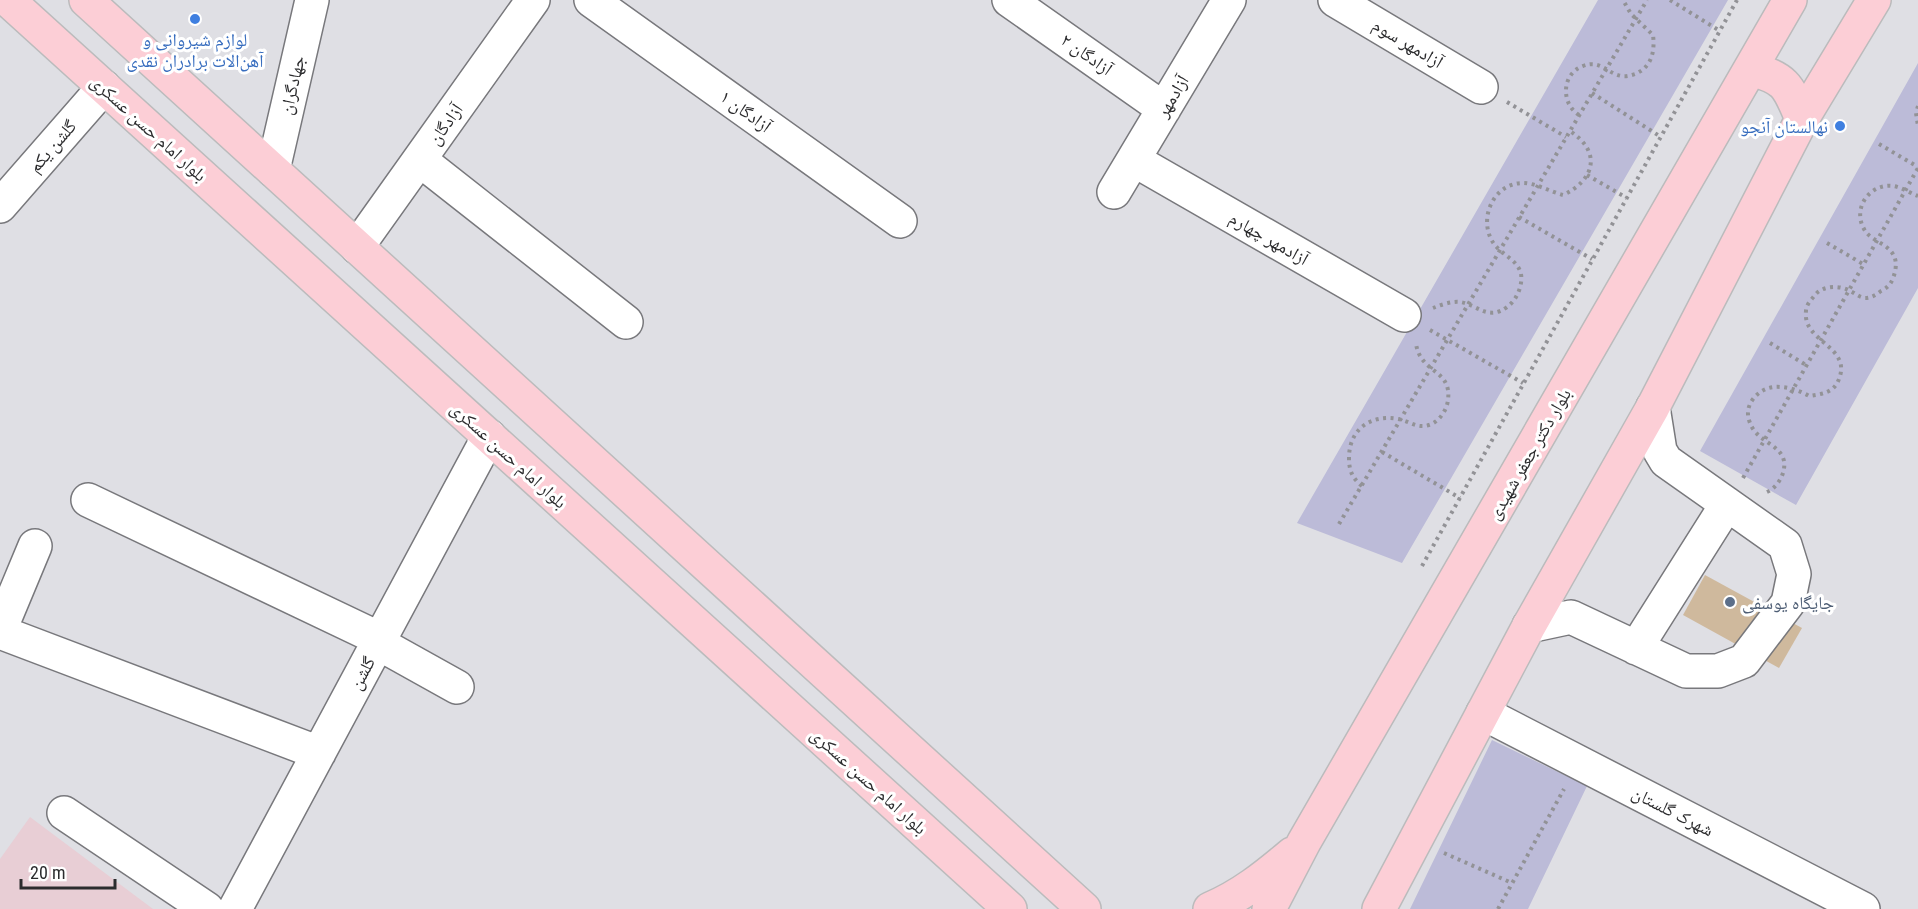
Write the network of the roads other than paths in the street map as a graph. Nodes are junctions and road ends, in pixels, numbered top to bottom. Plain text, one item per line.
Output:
1 (8, 0) edge
2 (86, 0) edge
3 (312, 0) edge
4 (533, 0) edge
5 (591, 0) edge
6 (1009, 0) edge
7 (1229, 0) edge
8 (1335, 0) edge
9 (1790, 0) edge
10 (1874, 0) edge
11 (1751, 69) junction
12 (104, 87) junction
13 (1481, 87) road end
14 (1164, 109) junction
15 (1802, 119) junction
16 (420, 160) junction
17 (1134, 160) junction
18 (273, 170) junction
19 (1114, 192) dead end
20 (0, 206) edge
21 (900, 221) dead end
22 (357, 247) junction
23 (1411, 319) road end
24 (626, 322) dead end
25 (1653, 406) junction
26 (489, 436) junction
27 (1734, 492) junction
28 (88, 500) dead end
29 (35, 546) dead end
30 (1529, 626) junction
31 (0, 631) edge
32 (379, 641) junction
33 (1636, 648) junction
34 (457, 687) dead end
35 (1484, 713) junction
36 (319, 753) junction
37 (64, 813) dead end
38 (1304, 842) junction
39 (1271, 907) edge
40 (207, 909) edge
41 (235, 909) edge
42 (1010, 909) edge
43 (1084, 909) edge
44 (1210, 909) edge
45 (1379, 909) edge
46 (1863, 909) edge

1 - 12 main road, بلوار امام حسن عسکری
2 - 18 main road
3 - 18 street, جهادگران
4 - 16 street, آزادگان
5 - 21 street, آزادگان ۱
6 - 14 street, آزادگان ۲
7 - 14 street, آزادمهر
8 - 13 street, آزادمهر سوم
9 - 11 main road, بلوار دکتر جعفر شهیدی
10 - 15 main road
11 - 15 main road
11 - 38 main road, بلوار دکتر جعفر شهیدی
12 - 20 street, گلشن یکم
12 - 26 main road, بلوار امام حسن عسکری
14 - 17 street, آزادمهر
15 - 25 main road
16 - 22 street, آزادگان
16 - 24 street
17 - 19 street, آزادمهر
17 - 23 street, آزادمهر چهارم
18 - 22 main road
22 - 43 main road
25 - 27 street
25 - 30 main road
26 - 32 street, گلشن
26 - 42 main road, بلوار امام حسن عسکری
27 - 33 street
27 - 33 street
28 - 32 street
29 - 31 street
30 - 33 street
30 - 35 main road
31 - 36 street
32 - 34 street
32 - 36 street, گلشن
35 - 45 main road
35 - 46 street, شهرک گلستان
36 - 41 street, گلشن
37 - 40 street
38 - 39 main road, بلوار دکتر جعفر شهیدی
38 - 44 main road

